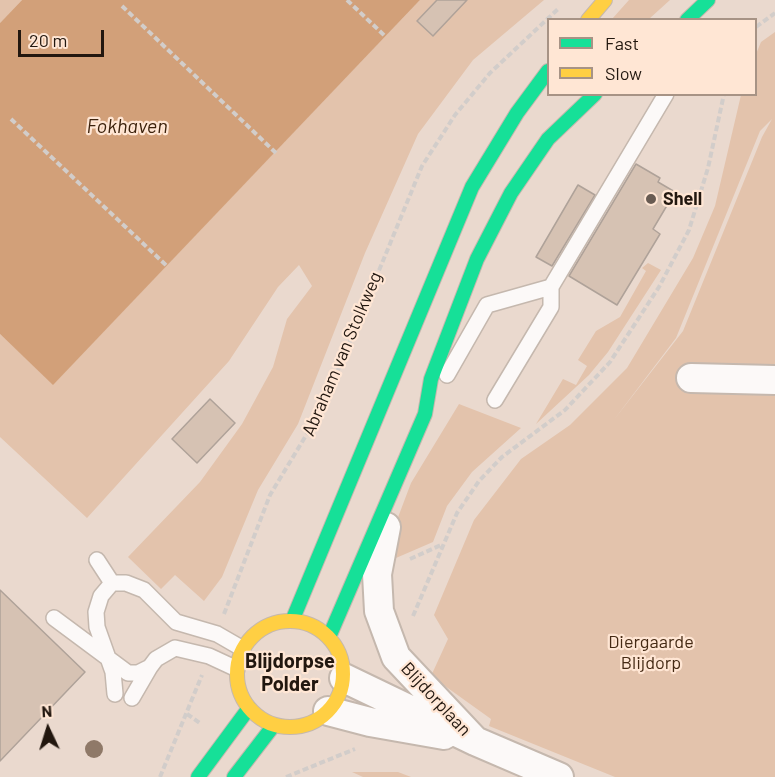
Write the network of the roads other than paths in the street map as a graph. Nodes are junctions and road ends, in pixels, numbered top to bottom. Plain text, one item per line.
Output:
1 (605, 0) edge
2 (708, 0) edge
3 (590, 18) edge
4 (689, 18) edge
5 (547, 74) edge
6 (593, 96) edge
7 (665, 96) edge
8 (551, 287) junction
9 (691, 378) dead end
10 (775, 380) edge
11 (495, 400) dead end
12 (425, 414) junction
13 (395, 482) junction
14 (97, 560) dead end
15 (112, 584) junction
16 (54, 618) dead end
17 (292, 621) junction
18 (189, 627) junction
19 (329, 637) junction
20 (181, 648) junction
21 (243, 649) junction
22 (108, 658) junction
23 (150, 667) junction
24 (237, 669) junction
25 (344, 678) junction
26 (116, 694) dead end
27 (132, 698) dead end
28 (249, 708) junction
29 (328, 711) junction
30 (274, 725) junction
31 (476, 741) junction
32 (198, 777) edge
33 (234, 777) edge
34 (559, 777) edge

1 - 3 street
2 - 4 street
5 - 17 street
6 - 12 street
7 - 8 lane
8 - 11 lane
8 - 12 lane
9 - 10 street
12 - 13 street
13 - 19 street
13 - 31 street, Blijdorplaan
14 - 15 lane
15 - 18 lane
15 - 22 lane
16 - 22 lane
17 - 19 street
17 - 21 street
18 - 20 lane
18 - 21 lane
19 - 25 street
20 - 23 lane
20 - 24 lane
21 - 24 street
22 - 23 lane
22 - 26 lane
23 - 27 lane
24 - 28 street
25 - 29 street
25 - 31 street, Blijdorplaan
28 - 30 street
28 - 32 street
29 - 30 street
29 - 31 street, Blijdorplaan
30 - 33 street
31 - 34 street, Blijdorplaan

